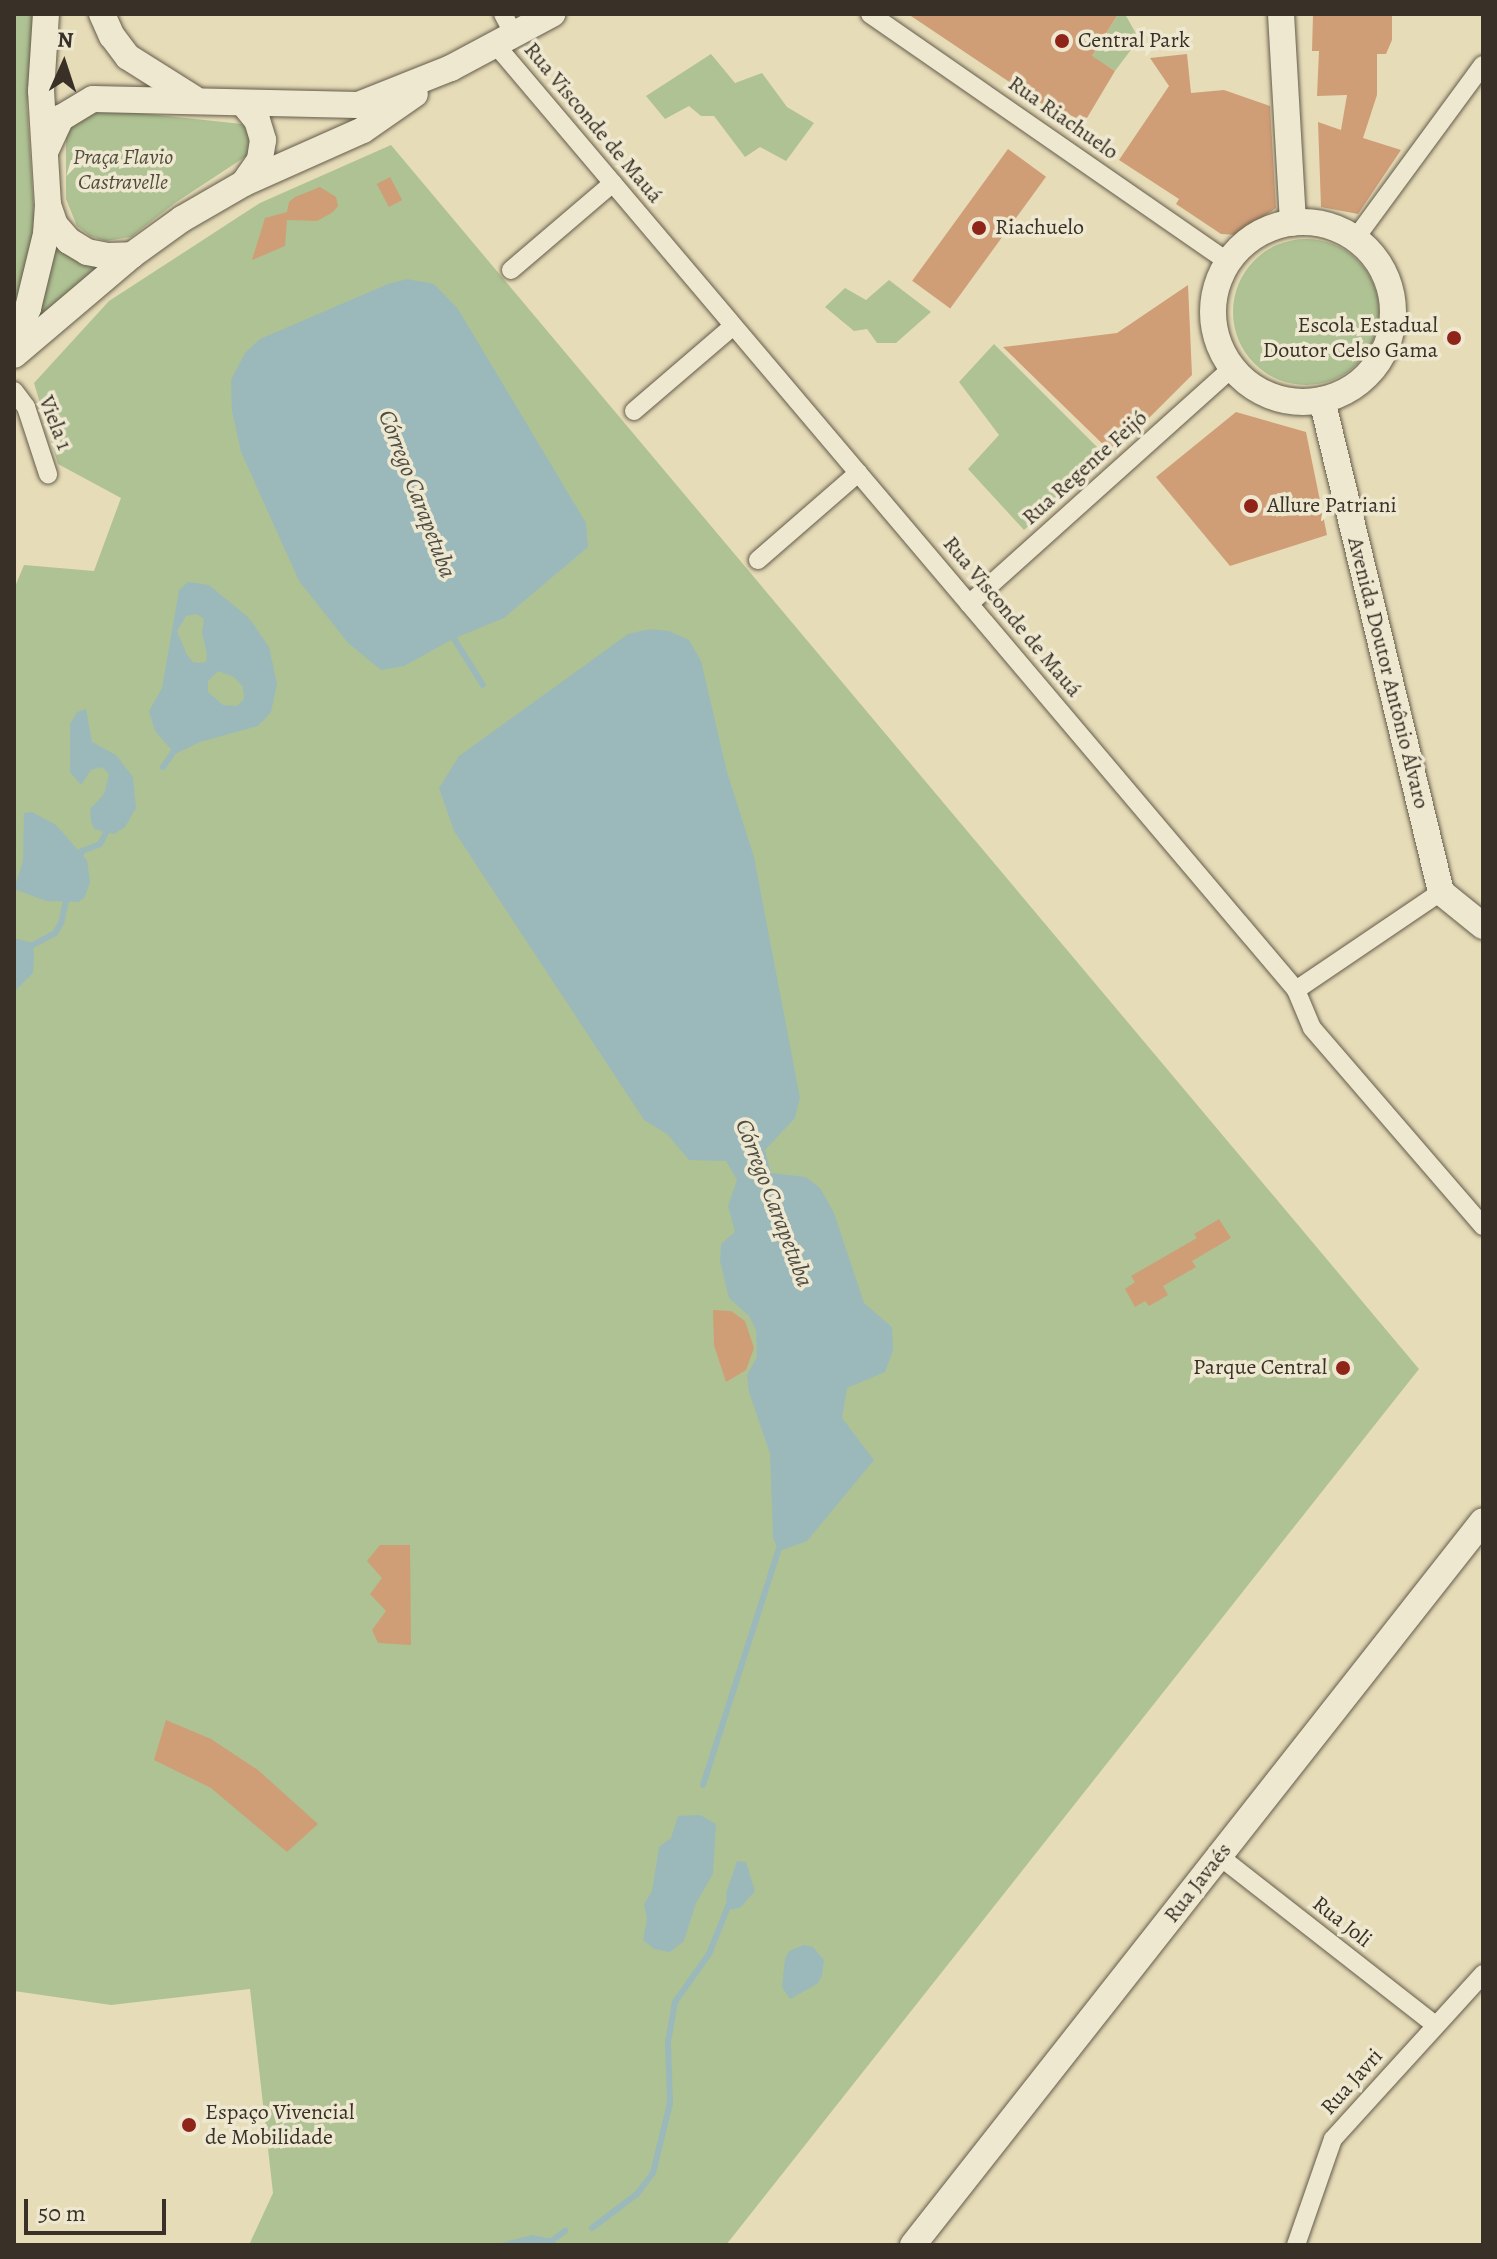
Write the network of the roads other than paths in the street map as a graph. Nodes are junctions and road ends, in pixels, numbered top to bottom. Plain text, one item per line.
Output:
1 (46, 14) edge
2 (102, 14) edge
3 (552, 14) edge
4 (870, 14) edge
5 (1281, 14) edge
6 (504, 31) edge
7 (1483, 65) edge
8 (451, 68) junction
9 (196, 100) junction
10 (243, 103) junction
11 (45, 152) junction
12 (244, 183) junction
13 (613, 183) junction
14 (48, 205) junction
15 (1293, 223) junction
16 (1355, 239) junction
17 (132, 255) junction
18 (1228, 262) junction
19 (511, 270) dead end
20 (733, 326) junction
21 (14, 340) edge
22 (14, 355) edge
23 (1232, 368) junction
24 (14, 391) edge
25 (1322, 400) junction
26 (634, 411) dead end
27 (858, 473) junction
28 (48, 474) dead end
29 (758, 560) dead end
30 (969, 604) junction
31 (1441, 892) junction
32 (1483, 926) edge
33 (1296, 990) junction
34 (1483, 1226) edge
35 (1483, 1521) edge
36 (1219, 1856) junction
37 (1483, 1974) edge
38 (1435, 2025) junction
39 (913, 2245) edge
40 (1296, 2245) edge

1 - 11 street
2 - 9 street
3 - 6 street
4 - 18 street, Rua Riachuelo
5 - 15 street
6 - 8 street
6 - 13 street, Rua Visconde de Mauá
7 - 16 street
8 - 10 street
8 - 12 street
9 - 10 street
9 - 11 street
10 - 12 street
11 - 14 street
12 - 17 street
13 - 19 street
13 - 20 street, Rua Visconde de Mauá
14 - 17 street
14 - 21 street
15 - 16 street
15 - 18 street
16 - 25 street
17 - 22 street
18 - 23 street
20 - 26 street
20 - 27 street, Rua Visconde de Mauá
23 - 25 street
23 - 30 street, Rua Regente Feijó
24 - 28 street, Viela 1
25 - 31 street, Avenida Doutor Antônio Álvaro
27 - 29 street
27 - 30 street, Rua Visconde de Mauá
30 - 33 street, Rua Visconde de Mauá
31 - 32 street
31 - 33 street
33 - 34 street, Rua Visconde de Mauá
35 - 36 street, Rua Javaés
36 - 38 street, Rua Joli
36 - 39 street, Rua Javaés
37 - 38 street, Rua Javri
38 - 40 street, Rua Javri

